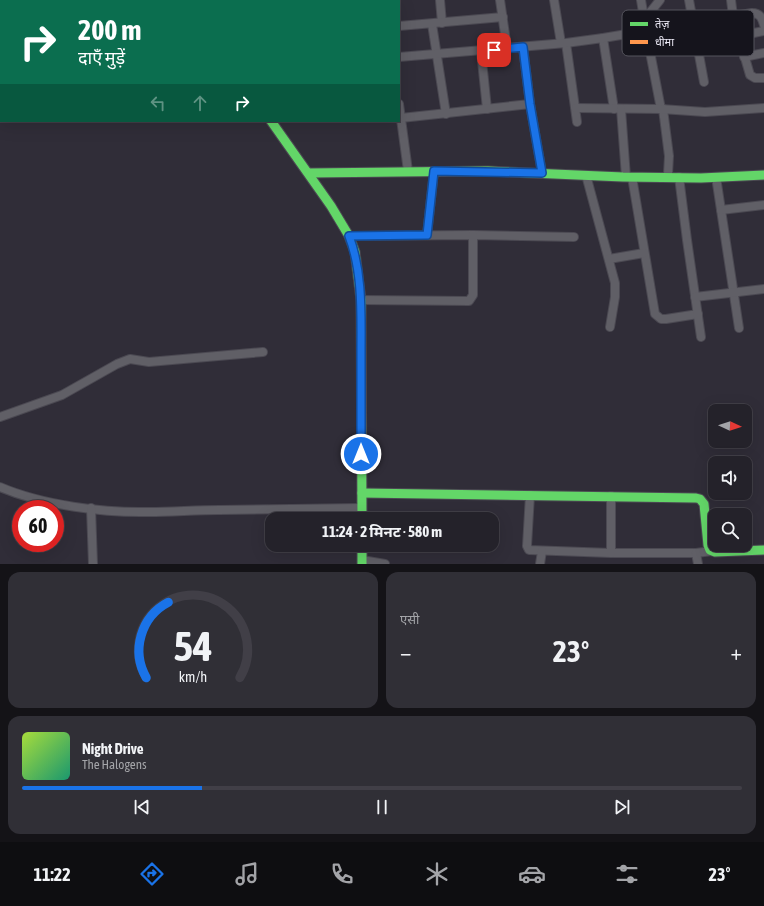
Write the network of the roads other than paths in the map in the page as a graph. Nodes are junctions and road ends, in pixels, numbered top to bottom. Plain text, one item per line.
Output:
1 (440, 0) edge
2 (500, 0) edge
3 (554, 0) edge
4 (641, 0) edge
5 (660, 0) edge
6 (689, 0) edge
7 (731, 0) edge
8 (642, 10) edge
9 (652, 10) edge
10 (691, 10) edge
11 (732, 10) edge
12 (754, 13) edge
13 (502, 17) junction
14 (442, 23) junction
15 (432, 24) junction
16 (764, 24) edge
17 (400, 26) edge
18 (764, 31) edge
19 (754, 33) edge
20 (622, 35) edge
21 (602, 38) junction
22 (563, 43) junction
23 (523, 47) junction
24 (507, 48) junction
25 (481, 51) junction
26 (764, 53) edge
27 (437, 55) junction
28 (754, 55) edge
29 (651, 56) edge
30 (699, 56) edge
31 (749, 56) edge
32 (400, 57) edge
33 (744, 57) joint
34 (764, 78) edge
35 (704, 82) dead end
36 (530, 104) junction
37 (576, 108) junction
38 (661, 108) junction
39 (764, 108) edge
40 (487, 109) junction
41 (618, 109) junction
42 (400, 111) edge
43 (446, 114) junction
44 (401, 118) junction
45 (272, 122) edge
46 (577, 122) dead end
47 (434, 171) junction
48 (408, 172) junction
49 (309, 173) junction
50 (542, 173) junction
51 (586, 175) junction
52 (764, 175) edge
53 (629, 177) junction
54 (665, 177) junction
55 (679, 178) junction
56 (716, 178) junction
57 (764, 205) edge
58 (721, 210) junction
59 (427, 235) junction
60 (474, 235) junction
61 (349, 236) junction
62 (574, 237) dead end
63 (644, 253) junction
64 (609, 259) junction
65 (764, 289) edge
66 (734, 292) junction
67 (695, 297) junction
68 (361, 300) junction
69 (698, 314) junction
70 (610, 327) dead end
71 (739, 328) dead end
72 (701, 337) dead end
73 (263, 352) dead end
74 (0, 417) edge
75 (0, 487) edge
76 (362, 493) junction
77 (530, 495) junction
78 (611, 496) junction
79 (91, 508) junction
80 (362, 508) junction
81 (362, 512) edge
82 (708, 545) edge
83 (752, 550) edge
84 (764, 550) edge
85 (542, 551) junction
86 (708, 552) edge
87 (611, 553) junction
88 (696, 553) junction
89 (362, 562) edge
90 (93, 564) edge
91 (385, 564) edge
92 (540, 564) edge
93 (698, 564) edge

1 - 14 street
2 - 13 street
3 - 22 street
4 - 8 street
5 - 9 street
6 - 10 street
7 - 11 street
12 - 16 street
13 - 14 street
13 - 24 street
14 - 15 street
15 - 17 street
15 - 27 street
18 - 19 street
20 - 21 street
21 - 22 street
21 - 41 street
22 - 23 street
22 - 37 street
23 - 24 street
23 - 36 street
24 - 25 street
25 - 27 street
25 - 40 street
26 - 28 street
27 - 32 street
27 - 43 street
29 - 38 street
30 - 35 street
31 - 33 street
33 - 34 street
36 - 40 street
36 - 50 street
37 - 41 street
37 - 46 street
38 - 39 street
38 - 41 street
38 - 54 street
40 - 43 street
41 - 53 street
42 - 44 street
43 - 44 street
44 - 48 street
45 - 49 street
47 - 48 street
47 - 50 street
47 - 59 street
48 - 49 street
49 - 61 street
50 - 51 street
51 - 53 street
51 - 64 street
52 - 56 street
53 - 54 street
53 - 63 street
54 - 55 street
55 - 56 street
55 - 67 street
56 - 58 street
57 - 58 street
58 - 66 street
59 - 60 street
59 - 61 street
60 - 62 street
60 - 68 street
61 - 68 street
63 - 64 street
63 - 69 street
64 - 70 street
65 - 66 street
66 - 67 street
66 - 71 street
67 - 69 street
68 - 76 street
69 - 72 street
73 - 74 street
75 - 79 street
76 - 77 street
76 - 80 street
77 - 78 street
77 - 85 street
78 - 82 street
78 - 87 street
79 - 80 street
79 - 90 street
80 - 81 street
83 - 84 street
85 - 87 street
85 - 92 street
86 - 88 street
87 - 88 street
88 - 93 street
89 - 91 street

